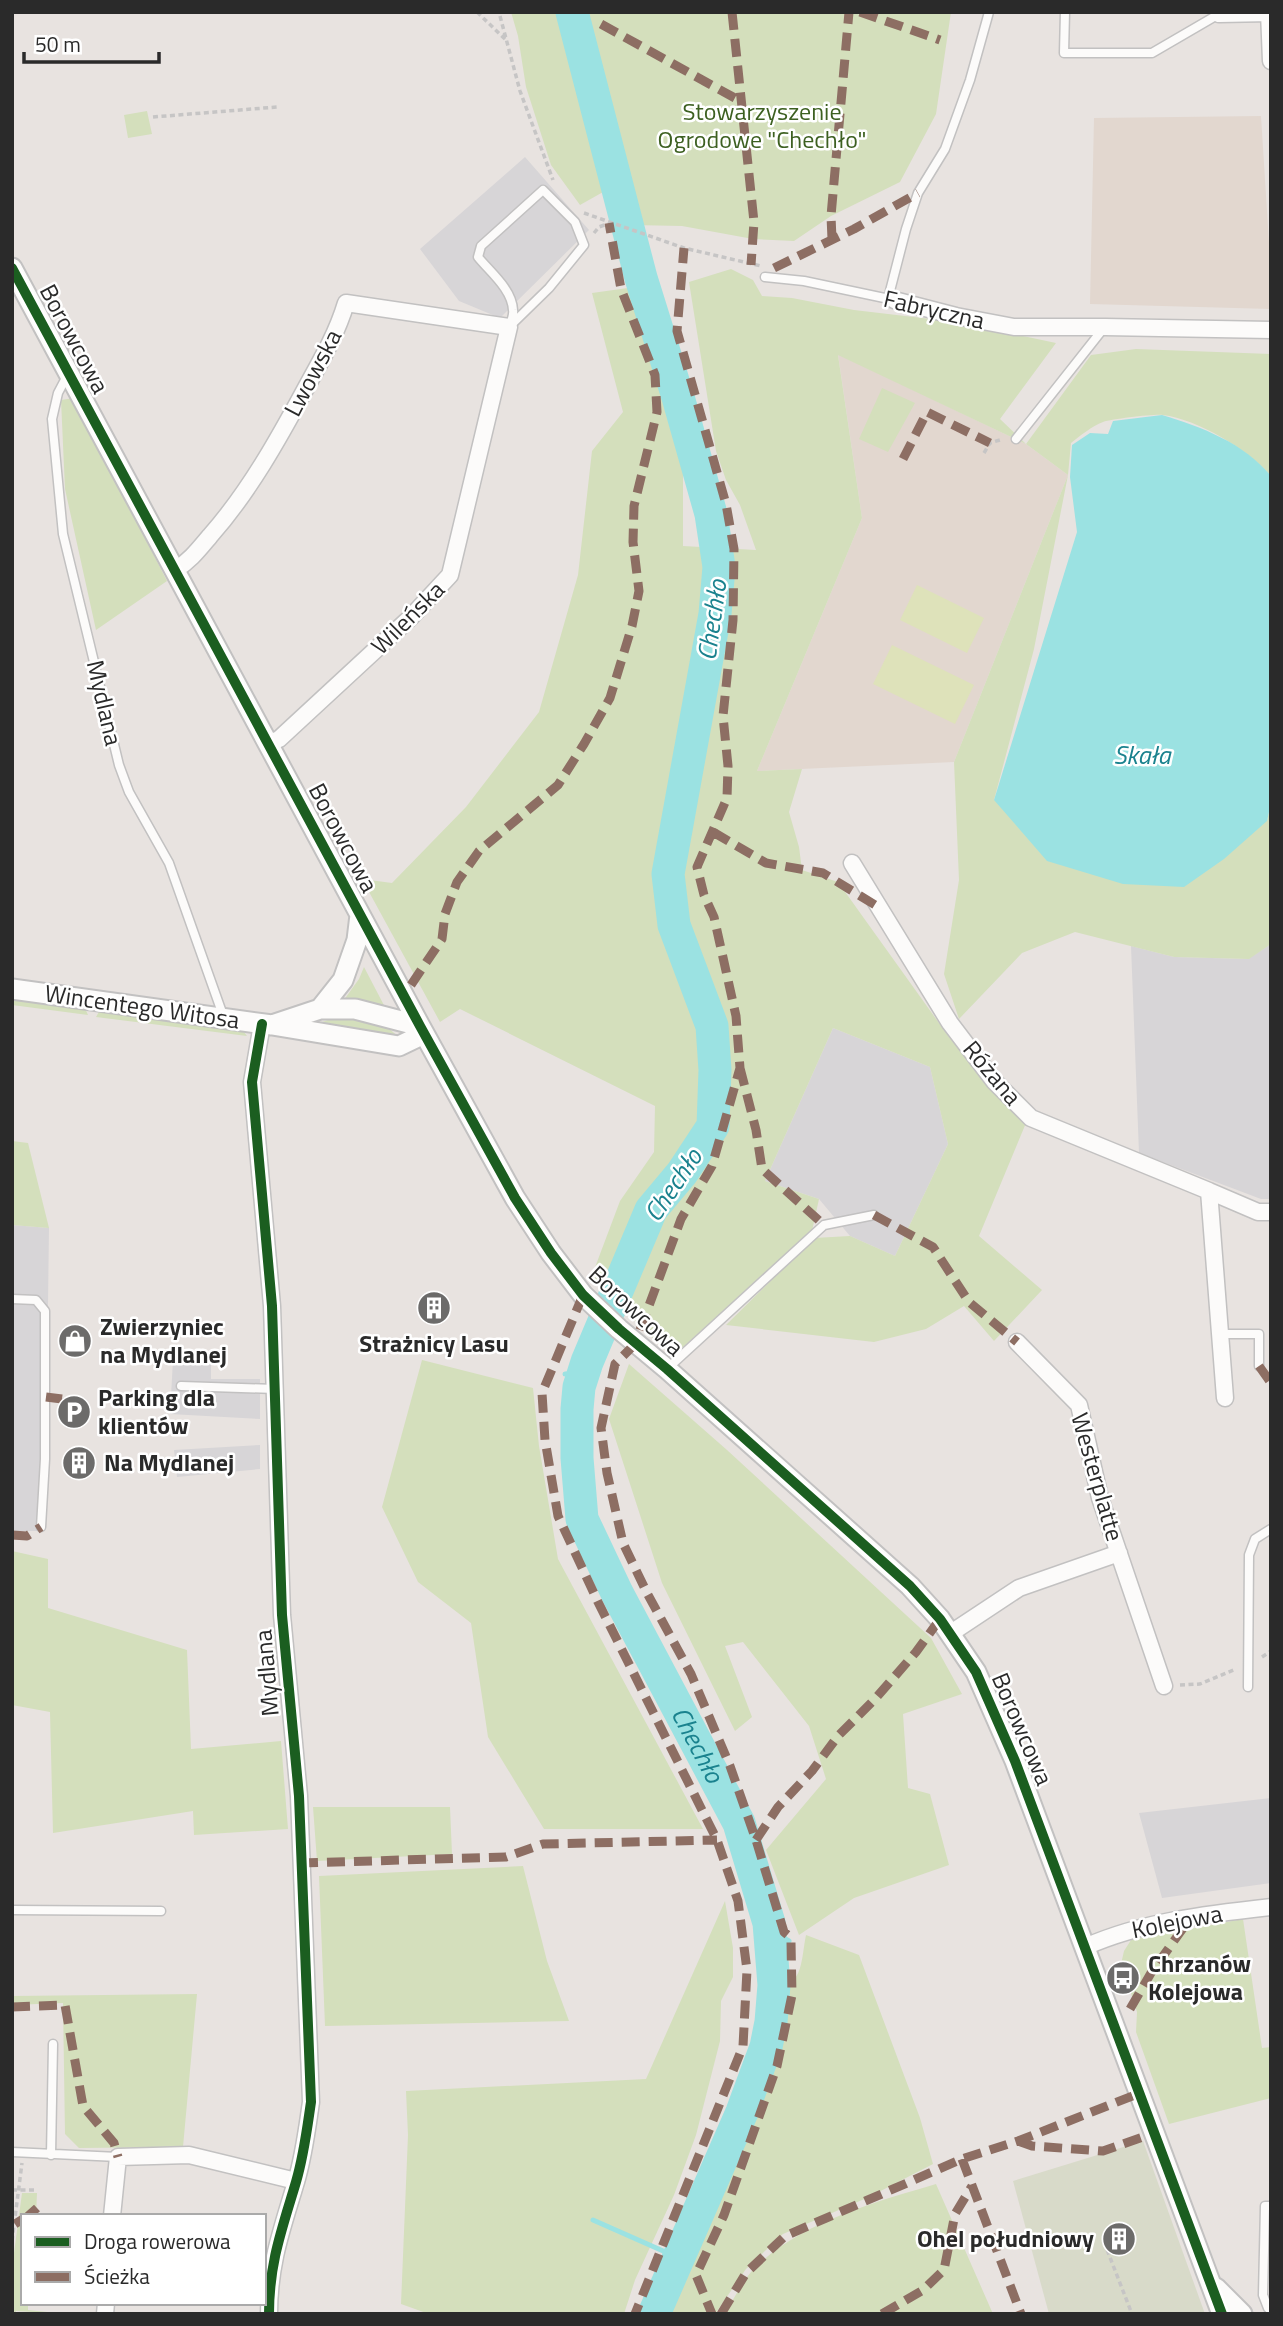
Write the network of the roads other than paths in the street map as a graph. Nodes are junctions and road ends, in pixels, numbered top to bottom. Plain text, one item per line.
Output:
1 (989, 12) edge
2 (1065, 12) edge
3 (1219, 13) edge
4 (1270, 13) edge
5 (1271, 61) edge
6 (12, 268) edge
7 (765, 277) dead end
8 (894, 300) junction
9 (509, 327) junction
10 (1105, 327) junction
11 (1271, 330) edge
12 (69, 373) junction
13 (1016, 439) dead end
14 (175, 569) junction
15 (268, 744) junction
16 (852, 863) dead end
17 (360, 915) junction
18 (12, 989) edge
19 (320, 1009) junction
20 (224, 1018) junction
21 (267, 1024) junction
22 (422, 1030) junction
23 (399, 1046) junction
24 (440, 1060) junction
25 (1209, 1191) junction
26 (1271, 1212) edge
27 (874, 1215) dead end
28 (12, 1299) edge
29 (1220, 1334) junction
30 (1017, 1342) dead end
31 (1259, 1366) dead end
32 (667, 1369) junction
33 (181, 1387) dead end
34 (275, 1389) junction
35 (1225, 1398) dead end
36 (41, 1527) dead end
37 (1271, 1529) edge
38 (1119, 1553) junction
39 (951, 1633) junction
40 (1164, 1686) dead end
41 (1248, 1688) dead end
42 (1271, 1907) edge
43 (12, 1910) edge
44 (161, 1910) dead end
45 (1085, 1947) junction
46 (53, 2044) dead end
47 (12, 2152) edge
48 (51, 2155) junction
49 (118, 2157) junction
50 (296, 2181) junction
51 (1271, 2206) edge
52 (112, 2214) edge
53 (1212, 2285) junction
54 (1271, 2311) edge
55 (269, 2314) edge
56 (1222, 2314) edge
57 (1242, 2314) edge

1 - 8 lane
2 - 3 lane
3 - 4 street
4 - 5 street
6 - 12 street, Borowcowa
7 - 8 lane, Fabryczna
8 - 10 street, Fabryczna
9 - 9 lane
9 - 14 street, Lwowska
9 - 15 street, Wileńska
10 - 11 street, Fabryczna
10 - 13 lane
12 - 14 street, Borowcowa
12 - 20 lane, Mydlana
14 - 15 street, Borowcowa
15 - 17 street, Borowcowa
16 - 25 street, Różana
17 - 19 street
17 - 22 street, Borowcowa
18 - 20 street, Wincentego Witosa
19 - 21 street, Wincentego Witosa
19 - 22 street, Wincentego Witosa
20 - 21 street, Wincentego Witosa
21 - 23 street, Wincentego Witosa
21 - 34 street, Mydlana
22 - 23 street
22 - 24 street, Borowcowa
23 - 24 street, Wincentego Witosa
24 - 32 street, Borowcowa
25 - 26 street, Różana
25 - 29 street
27 - 32 lane
28 - 36 lane
29 - 31 lane
29 - 35 street
30 - 38 street, Westerplatte
32 - 39 street, Borowcowa
33 - 34 lane
34 - 50 street, Mydlana
37 - 41 lane
38 - 39 street, Westerplatte
38 - 40 street, Westerplatte
39 - 45 street, Borowcowa
42 - 45 street, Kolejowa
43 - 44 lane
45 - 53 street, Borowcowa
46 - 48 lane
47 - 48 lane
48 - 49 lane
49 - 50 street
49 - 52 street
50 - 55 street, Mydlana
51 - 54 lane
53 - 56 street, Borowcowa
53 - 57 street

